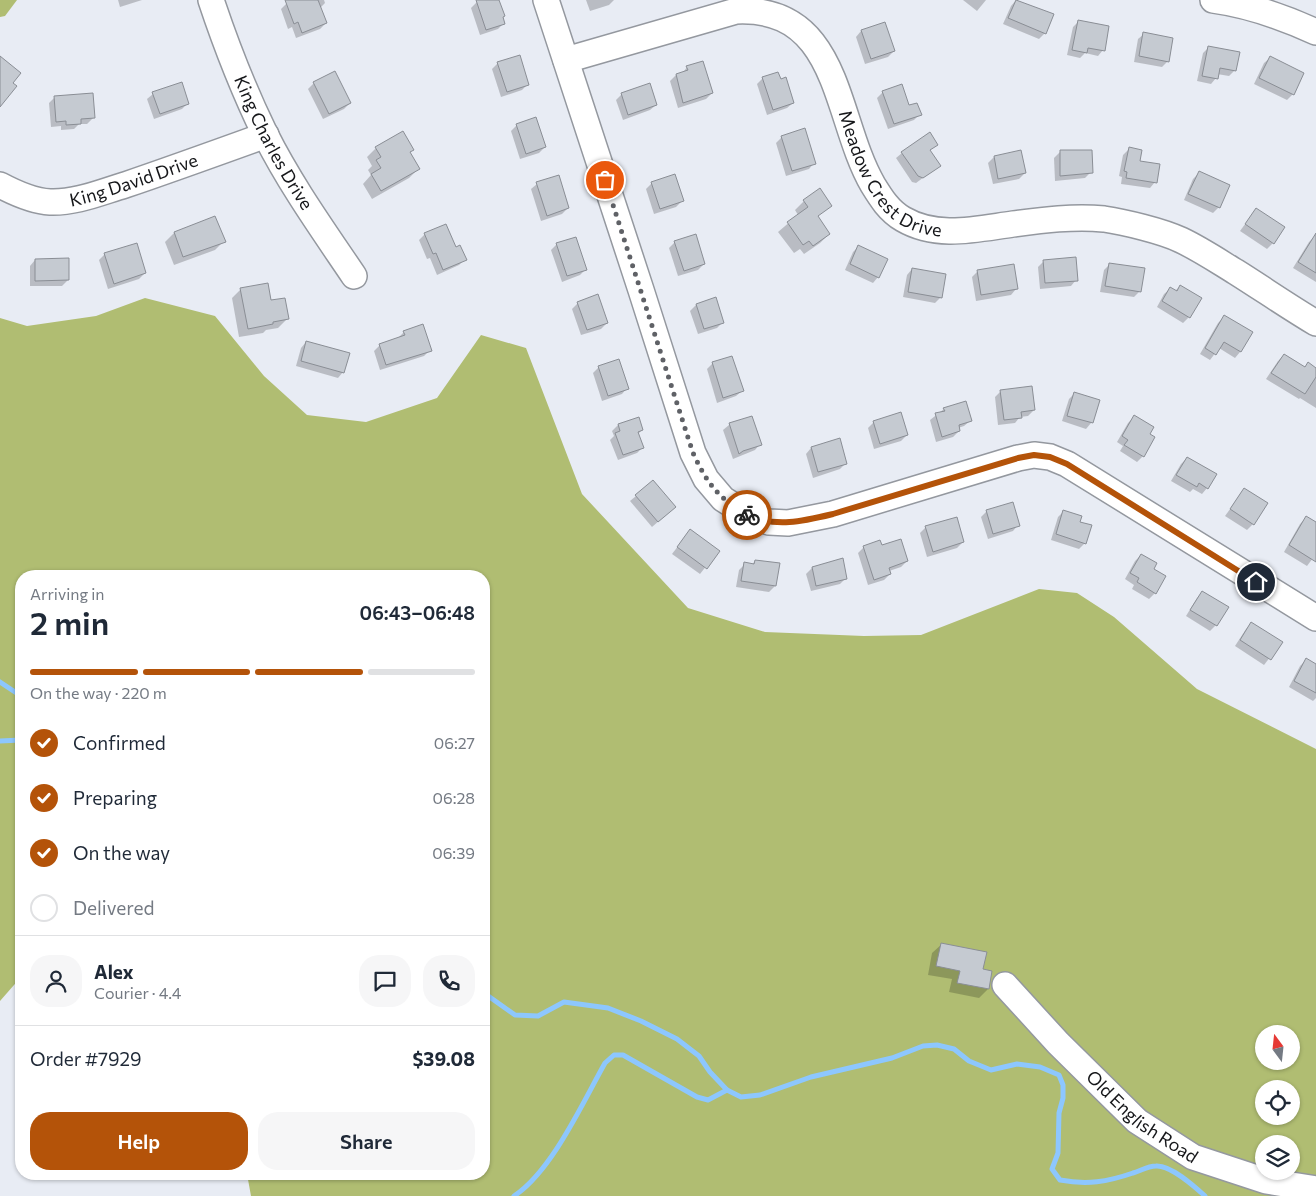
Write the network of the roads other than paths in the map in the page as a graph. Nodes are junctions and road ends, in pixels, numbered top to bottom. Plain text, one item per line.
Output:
1 (211, 0) edge
2 (546, 0) edge
3 (1214, 0) edge
4 (1316, 32) edge
5 (566, 60) junction
6 (266, 135) junction
7 (0, 185) edge
8 (354, 276) dead end
9 (1316, 323) edge
10 (1316, 618) edge
11 (1005, 984) dead end
12 (1316, 1189) edge

1 - 6 street, King Charles Drive
2 - 5 street
3 - 4 street
5 - 9 street, Meadow Crest Drive
5 - 10 street
6 - 7 street, King David Drive
6 - 8 street, King Charles Drive
11 - 12 street, Old English Road

